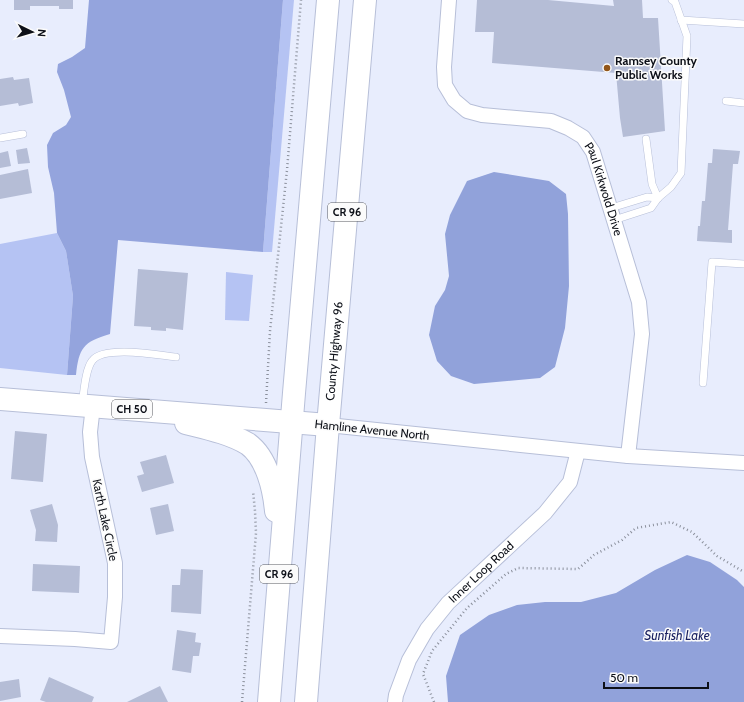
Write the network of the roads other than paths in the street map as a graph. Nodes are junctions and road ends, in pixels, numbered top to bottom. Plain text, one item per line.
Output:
1 (328, 0) edge
2 (366, 0) edge
3 (450, 0) edge
4 (672, 0) edge
5 (681, 20) junction
6 (744, 24) edge
7 (726, 101) dead end
8 (744, 103) edge
9 (23, 134) dead end
10 (0, 138) edge
11 (646, 139) dead end
12 (658, 198) junction
13 (612, 214) junction
14 (744, 264) edge
15 (176, 357) dead end
16 (703, 383) dead end
17 (0, 399) edge
18 (87, 406) junction
19 (139, 410) junction
20 (291, 422) junction
21 (328, 425) junction
22 (578, 451) junction
23 (628, 456) junction
24 (744, 463) edge
25 (280, 565) junction
26 (0, 636) edge
27 (269, 702) edge
28 (306, 702) edge
29 (396, 702) edge

1 - 20 main road, CR 96
2 - 21 main road, County Highway 96 / CR 96
3 - 13 street, Paul Kirkwold Drive
4 - 5 lane
5 - 6 lane
5 - 12 lane
7 - 8 lane
9 - 10 lane
11 - 12 lane
12 - 13 lane
12 - 13 lane
13 - 23 street, Paul Kirkwold Drive
14 - 16 lane
15 - 18 lane
17 - 18 main road, Hamline Avenue North / CH 50
18 - 19 main road, Hamline Avenue North / CH 50
18 - 26 street, Karth Lake Circle
19 - 20 main road, Hamline Avenue North / CH 50
19 - 25 main road
20 - 21 main road, Hamline Avenue North / CH 50
20 - 25 main road, CR 96
21 - 22 street, Hamline Avenue North
21 - 28 main road, County Highway 96 / CR 96
22 - 23 street, Hamline Avenue North
22 - 29 street, Inner Loop Road
23 - 24 street, Hamline Avenue North
25 - 27 main road, CR 96

